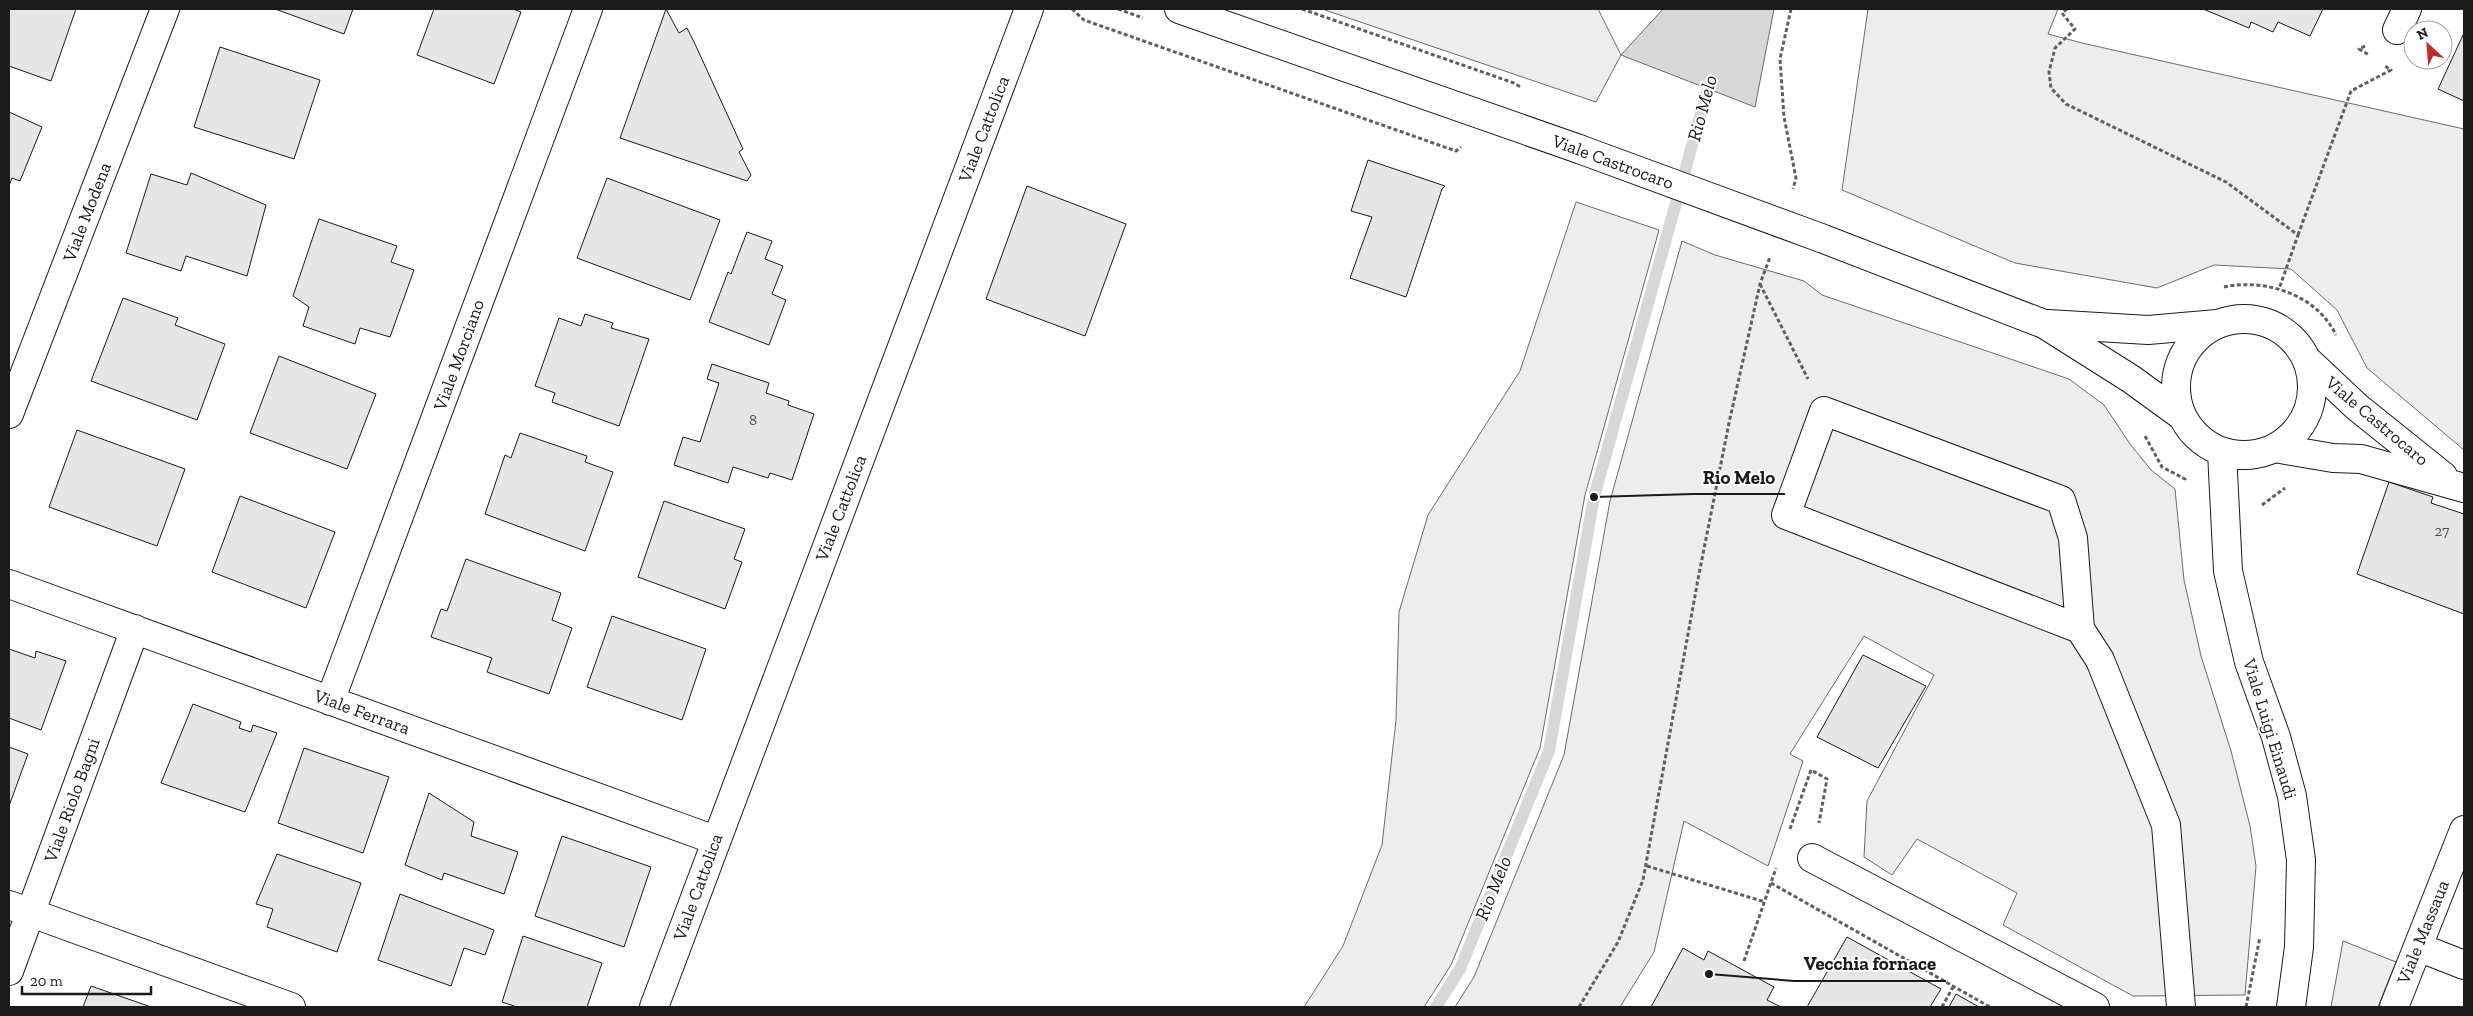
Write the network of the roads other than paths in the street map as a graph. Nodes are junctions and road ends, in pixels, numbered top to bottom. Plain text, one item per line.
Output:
1 (165, 9) edge
2 (588, 9) edge
3 (1029, 9) edge
4 (1179, 9) edge
5 (2044, 324) junction
6 (2218, 324) junction
7 (2306, 359) junction
8 (9, 414) edge
9 (2182, 416) junction
10 (2274, 448) junction
11 (2222, 452) junction
12 (2457, 485) edge
13 (9, 584) edge
14 (2080, 629) junction
15 (135, 630) junction
16 (330, 701) junction
17 (2464, 830) edge
18 (715, 840) junction
19 (1812, 858) dead end
20 (19, 909) edge
21 (2418, 947) junction
22 (2464, 965) edge
23 (9, 971) edge
24 (291, 1007) edge
25 (654, 1007) edge
26 (2095, 1007) edge
27 (2181, 1007) edge
28 (2291, 1007) edge
29 (2394, 1007) edge

1 - 8 street, Viale Modena
2 - 16 street, Viale Morciano
3 - 18 street, Viale Cattolica
4 - 5 street, Viale Castrocaro, bridge
5 - 6 street, Viale Castrocaro
5 - 9 street, Viale Castrocaro
6 - 7 street, Viale Castrocaro
6 - 9 street, Viale Castrocaro
7 - 10 street, Viale Castrocaro
7 - 12 street, Viale Castrocaro
9 - 11 street, Viale Castrocaro
10 - 11 street, Viale Castrocaro
10 - 12 street, Viale Castrocaro
11 - 28 street, Viale Luigi Einaudi
13 - 15 street, Viale Ferrara
14 - 14 street
14 - 27 street
15 - 16 street, Viale Ferrara
15 - 20 street, Viale Riolo Bagni
16 - 18 street, Viale Ferrara
17 - 21 street, Viale Massaua
18 - 25 street, Viale Cattolica
19 - 26 street
20 - 23 street, Viale Riolo Bagni
20 - 24 street
21 - 22 street
21 - 29 street, Viale Massaua

